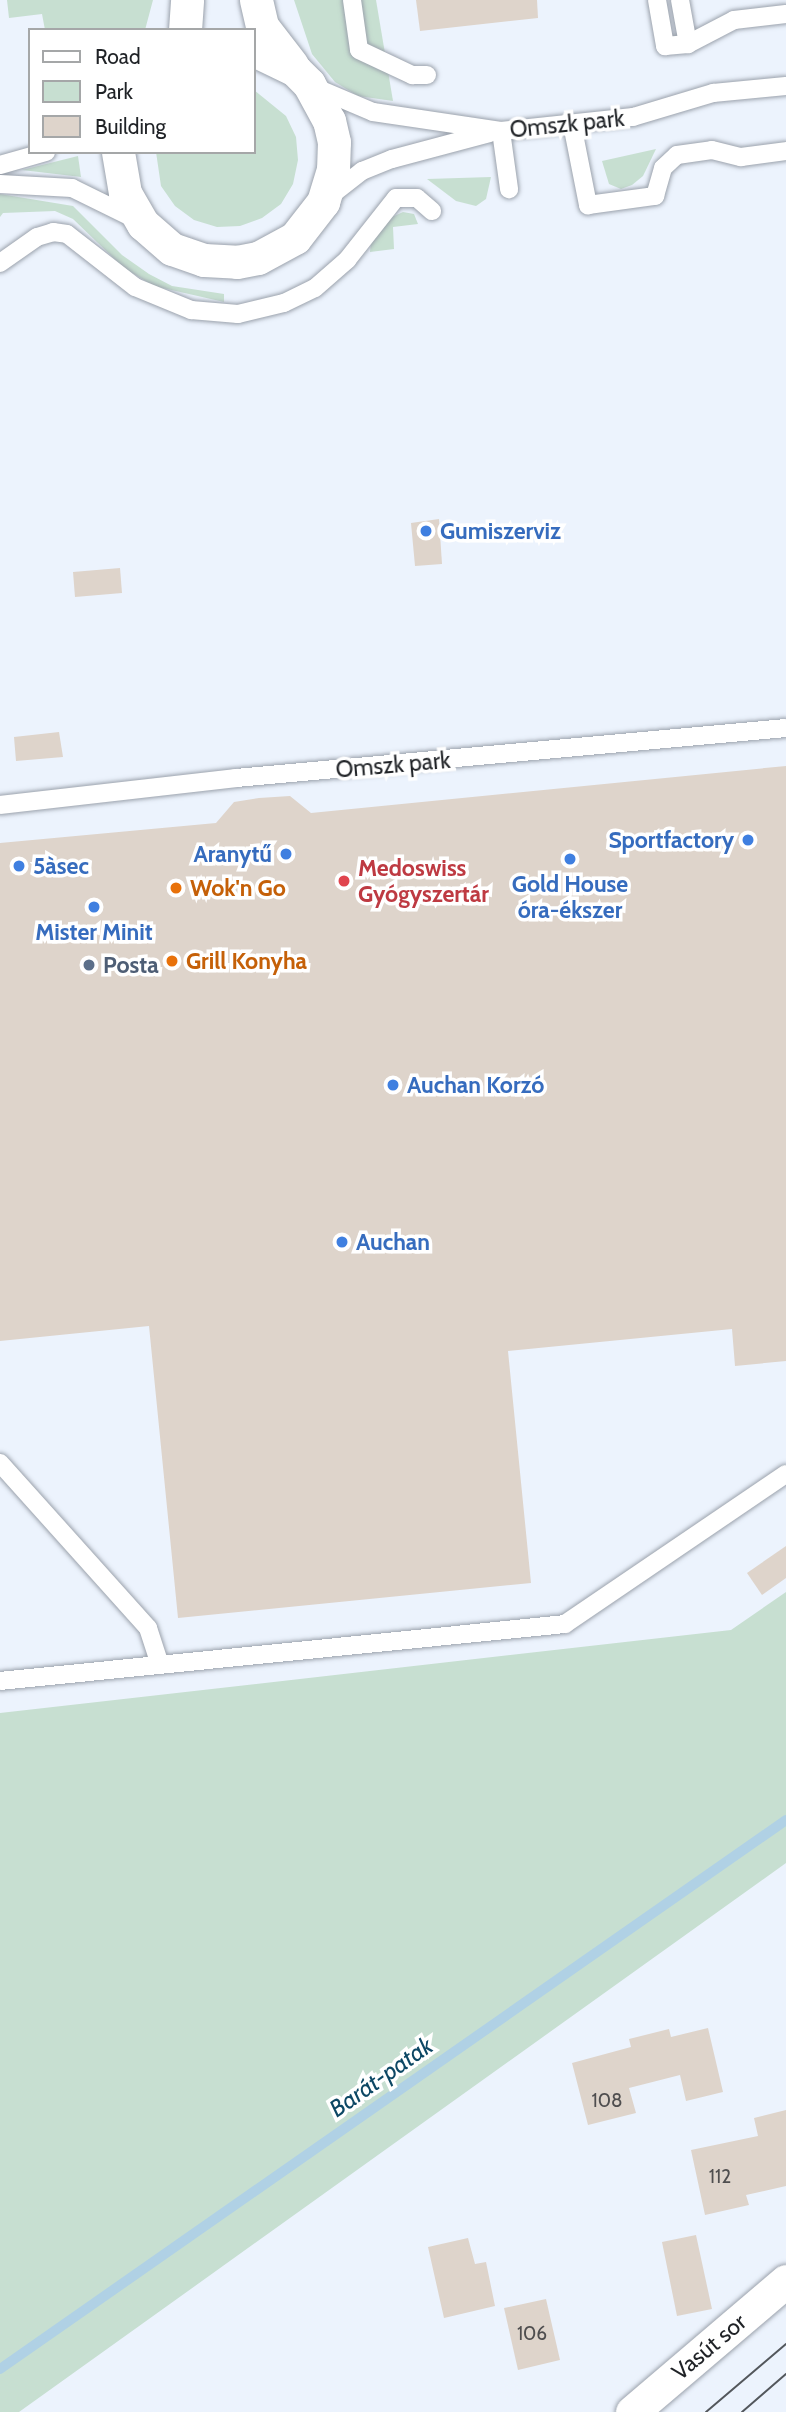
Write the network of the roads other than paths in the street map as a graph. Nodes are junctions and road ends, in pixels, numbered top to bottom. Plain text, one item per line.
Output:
1 (187, 0) edge
2 (256, 0) edge
3 (352, 0) edge
4 (657, 0) edge
5 (680, 0) edge
6 (786, 14) edge
7 (185, 28) edge
8 (688, 44) junction
9 (256, 51) edge
10 (428, 75) dead end
11 (302, 77) junction
12 (786, 86) edge
13 (572, 124) junction
14 (501, 131) junction
15 (786, 151) edge
16 (39, 154) edge
17 (118, 154) edge
18 (0, 165) edge
19 (0, 184) edge
20 (509, 189) dead end
21 (323, 202) junction
22 (432, 211) dead end
23 (143, 224) junction
24 (0, 263) edge
25 (786, 728) edge
26 (0, 805) edge
27 (0, 1462) edge
28 (786, 1474) edge
29 (160, 1665) junction
30 (0, 1681) edge
31 (786, 2281) edge
32 (632, 2412) edge

1 - 7 street
2 - 11 street
3 - 10 lane
4 - 8 lane
5 - 8 lane
6 - 8 lane
9 - 11 street
11 - 14 lane, Omszk park
11 - 21 street
12 - 13 lane, Omszk park
13 - 14 lane, Omszk park
13 - 15 lane
14 - 20 lane
14 - 21 lane
16 - 18 lane
17 - 23 street
19 - 23 lane
21 - 23 street
22 - 24 lane
25 - 26 lane, Omszk park
27 - 29 lane
28 - 29 lane
29 - 30 lane
31 - 32 street, Vasút sor

